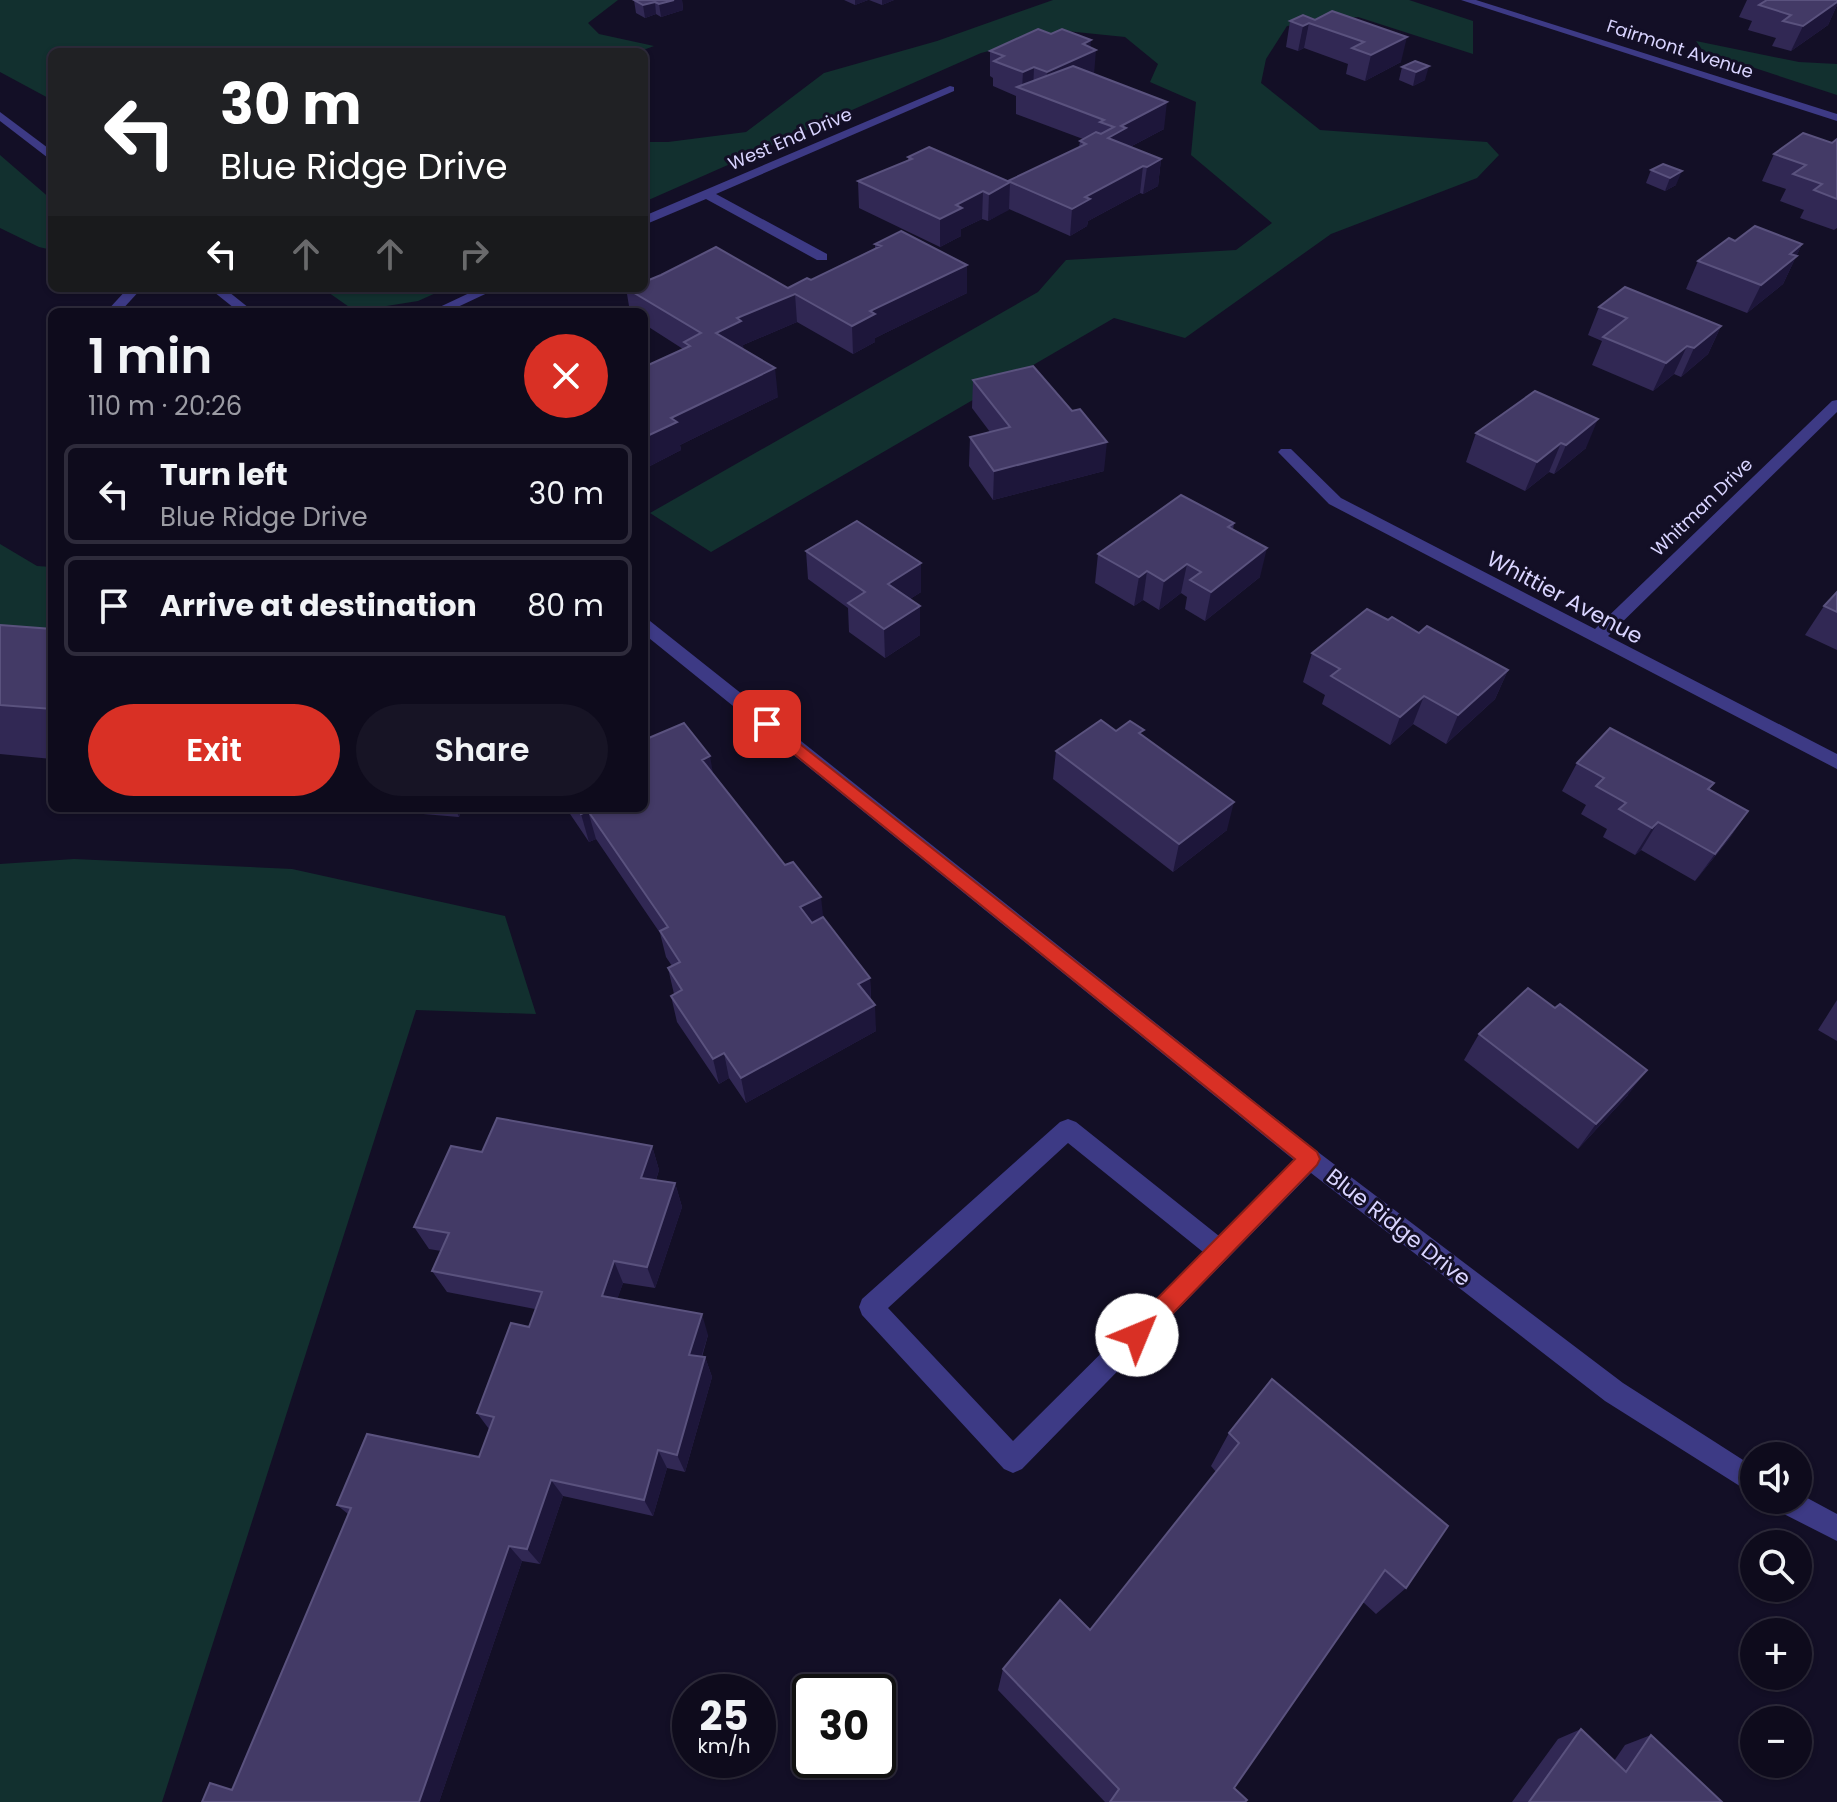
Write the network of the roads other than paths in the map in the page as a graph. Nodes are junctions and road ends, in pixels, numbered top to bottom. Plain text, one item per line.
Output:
1 (1466, 0) edge
2 (950, 89) dead end
3 (0, 116) edge
4 (1837, 118) edge
5 (48, 154) edge
6 (707, 194) junction
7 (648, 219) edge
8 (822, 257) dead end
9 (131, 292) edge
10 (221, 292) edge
11 (482, 292) edge
12 (117, 308) edge
13 (242, 308) edge
14 (445, 308) edge
15 (1837, 404) edge
16 (1286, 452) dead end
17 (648, 628) edge
18 (1596, 638) junction
19 (1837, 762) edge
20 (1310, 1159) junction
21 (1220, 1251) junction
22 (1740, 1473) edge
23 (1810, 1514) edge
24 (1837, 1528) edge

1 - 4 street, Fairmont Avenue
2 - 6 street, West End Drive
3 - 5 street
6 - 7 street, West End Drive
6 - 8 street
9 - 12 street
10 - 13 street
11 - 14 street
15 - 18 street, Whitman Drive
16 - 18 street, Whittier Avenue
17 - 20 street, Blue Ridge Drive
18 - 19 street, Whittier Avenue
20 - 21 street
20 - 22 street, Blue Ridge Drive
21 - 21 street
23 - 24 street

